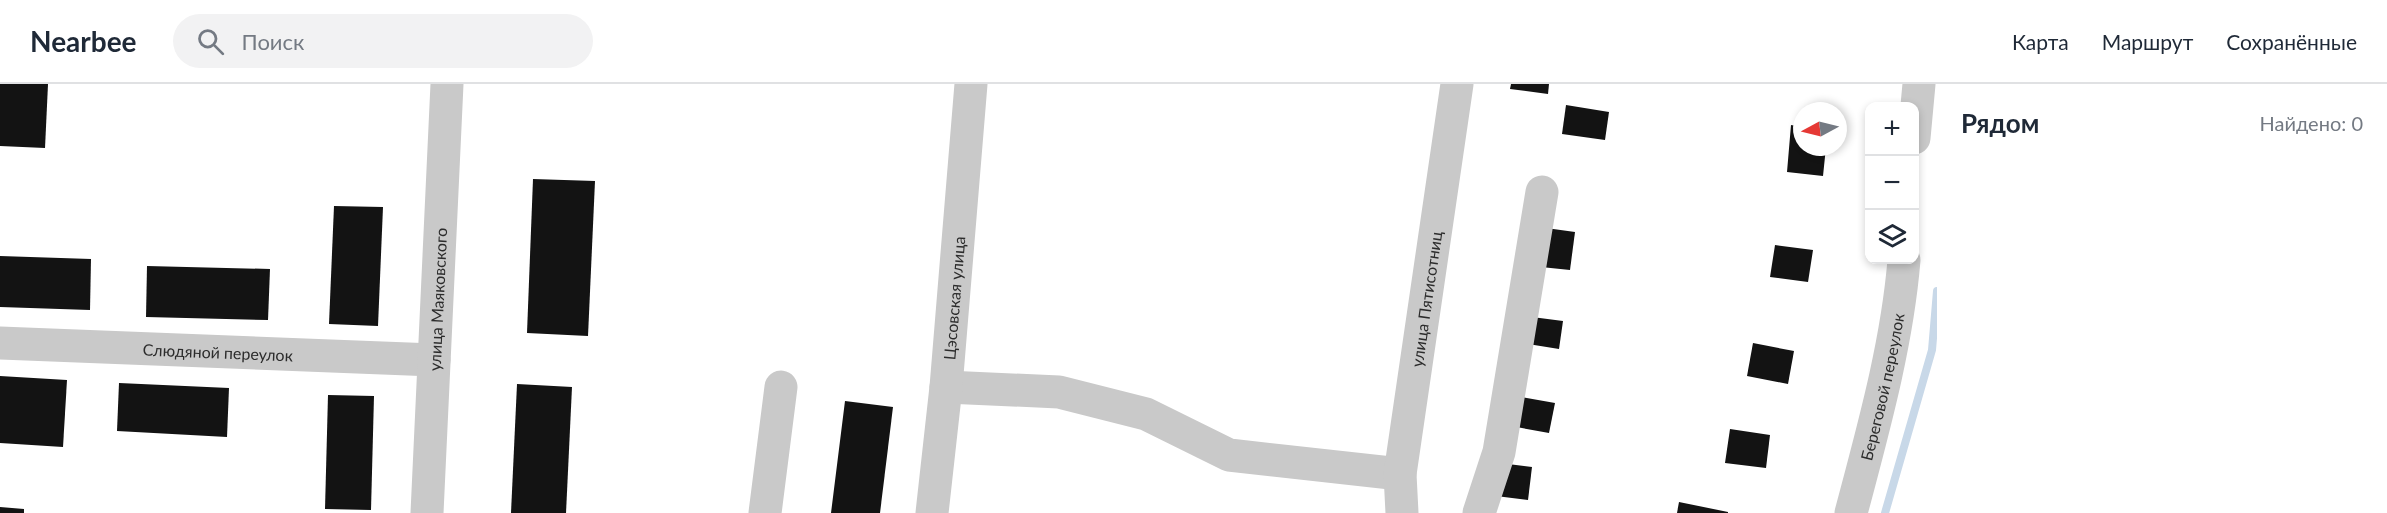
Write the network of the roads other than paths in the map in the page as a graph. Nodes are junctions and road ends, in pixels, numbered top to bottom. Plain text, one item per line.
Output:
1 (447, 84) edge
2 (972, 84) edge
3 (1457, 84) edge
4 (1919, 84) edge
5 (1917, 102) edge
6 (1542, 192) dead end
7 (1904, 264) edge
8 (0, 343) edge
9 (434, 360) junction
10 (781, 387) dead end
11 (946, 387) junction
12 (1400, 474) junction
13 (426, 513) edge
14 (765, 513) edge
15 (932, 513) edge
16 (1402, 513) edge
17 (1479, 513) edge
18 (1851, 513) edge

1 - 9 street, улица Маяковского
2 - 11 street, Цэсовская улица
3 - 12 street, улица Пятисотниц
4 - 5 street
6 - 17 street
7 - 18 street, Береговой переулок
8 - 9 street, Слюдяной переулок
9 - 13 street, улица Маяковского
10 - 14 street
11 - 12 street
11 - 15 street, Цэсовская улица
12 - 16 street, улица Пятисотниц

